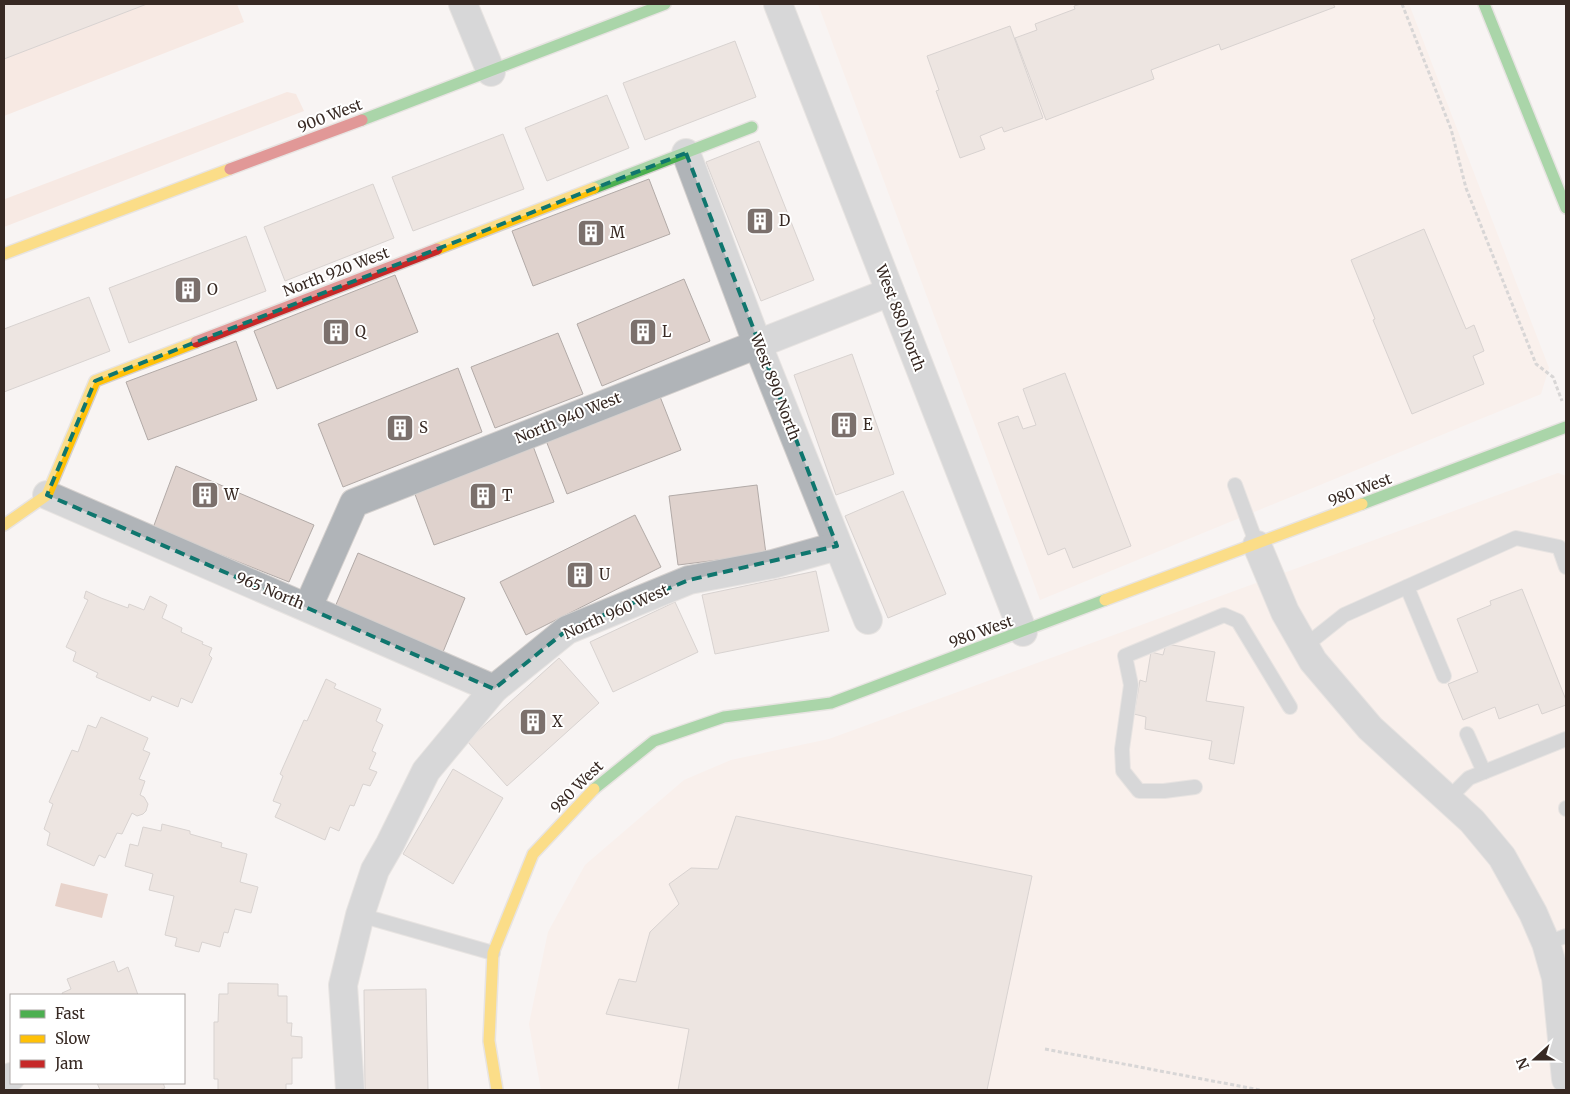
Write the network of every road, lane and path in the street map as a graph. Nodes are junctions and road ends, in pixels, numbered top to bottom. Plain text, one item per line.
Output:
1 (463, 4) edge
2 (666, 4) edge
3 (778, 4) edge
4 (1402, 4) edge
5 (1484, 4) edge
6 (491, 72) junction
7 (752, 127) dead end
8 (686, 153) junction
9 (1566, 208) edge
10 (4, 254) edge
11 (890, 292) junction
12 (757, 343) junction
13 (1563, 404) dead end
14 (1566, 427) edge
15 (1235, 485) dead end
16 (47, 495) junction
17 (4, 525) edge
18 (1257, 545) junction
19 (837, 546) junction
20 (1566, 566) edge
21 (1406, 587) junction
22 (308, 607) junction
23 (868, 620) dead end
24 (1023, 632) junction
25 (1305, 646) junction
26 (1444, 676) dead end
27 (494, 688) junction
28 (1290, 707) dead end
29 (1466, 734) dead end
30 (1566, 739) edge
31 (1484, 772) junction
32 (1195, 787) dead end
33 (1448, 799) junction
34 (360, 915) junction
35 (1556, 939) edge
36 (492, 953) junction
37 (1044, 1049) dead end
38 (1566, 1079) edge
39 (350, 1090) edge
40 (497, 1090) edge
41 (1260, 1090) edge

1 - 6 street
2 - 6 main road, 900 West
3 - 11 street, West 880 North
4 - 13 path
5 - 9 main road
6 - 10 main road, 900 West
7 - 8 main road, North 920 West
8 - 12 street, West 890 North
8 - 16 main road, North 920 West
11 - 12 street, North 940 West
11 - 24 street, West 880 North
12 - 19 street, West 890 North
12 - 22 street, North 940 West
14 - 18 main road, 980 West
15 - 18 lane
16 - 17 main road
16 - 22 street, 965 North
18 - 24 main road, 980 West
18 - 25 street
19 - 23 street, West 890 North
19 - 27 street, North 960 West
20 - 21 lane
21 - 25 lane
21 - 26 lane
22 - 27 street, 965 North
24 - 36 main road, 980 West
25 - 33 street
27 - 34 street, North 960 West
28 - 32 lane
29 - 31 lane
30 - 31 lane
31 - 33 lane
33 - 35 street
34 - 36 lane
34 - 39 street, North 960 West
35 - 38 street
36 - 40 main road, 980 West
37 - 41 path

